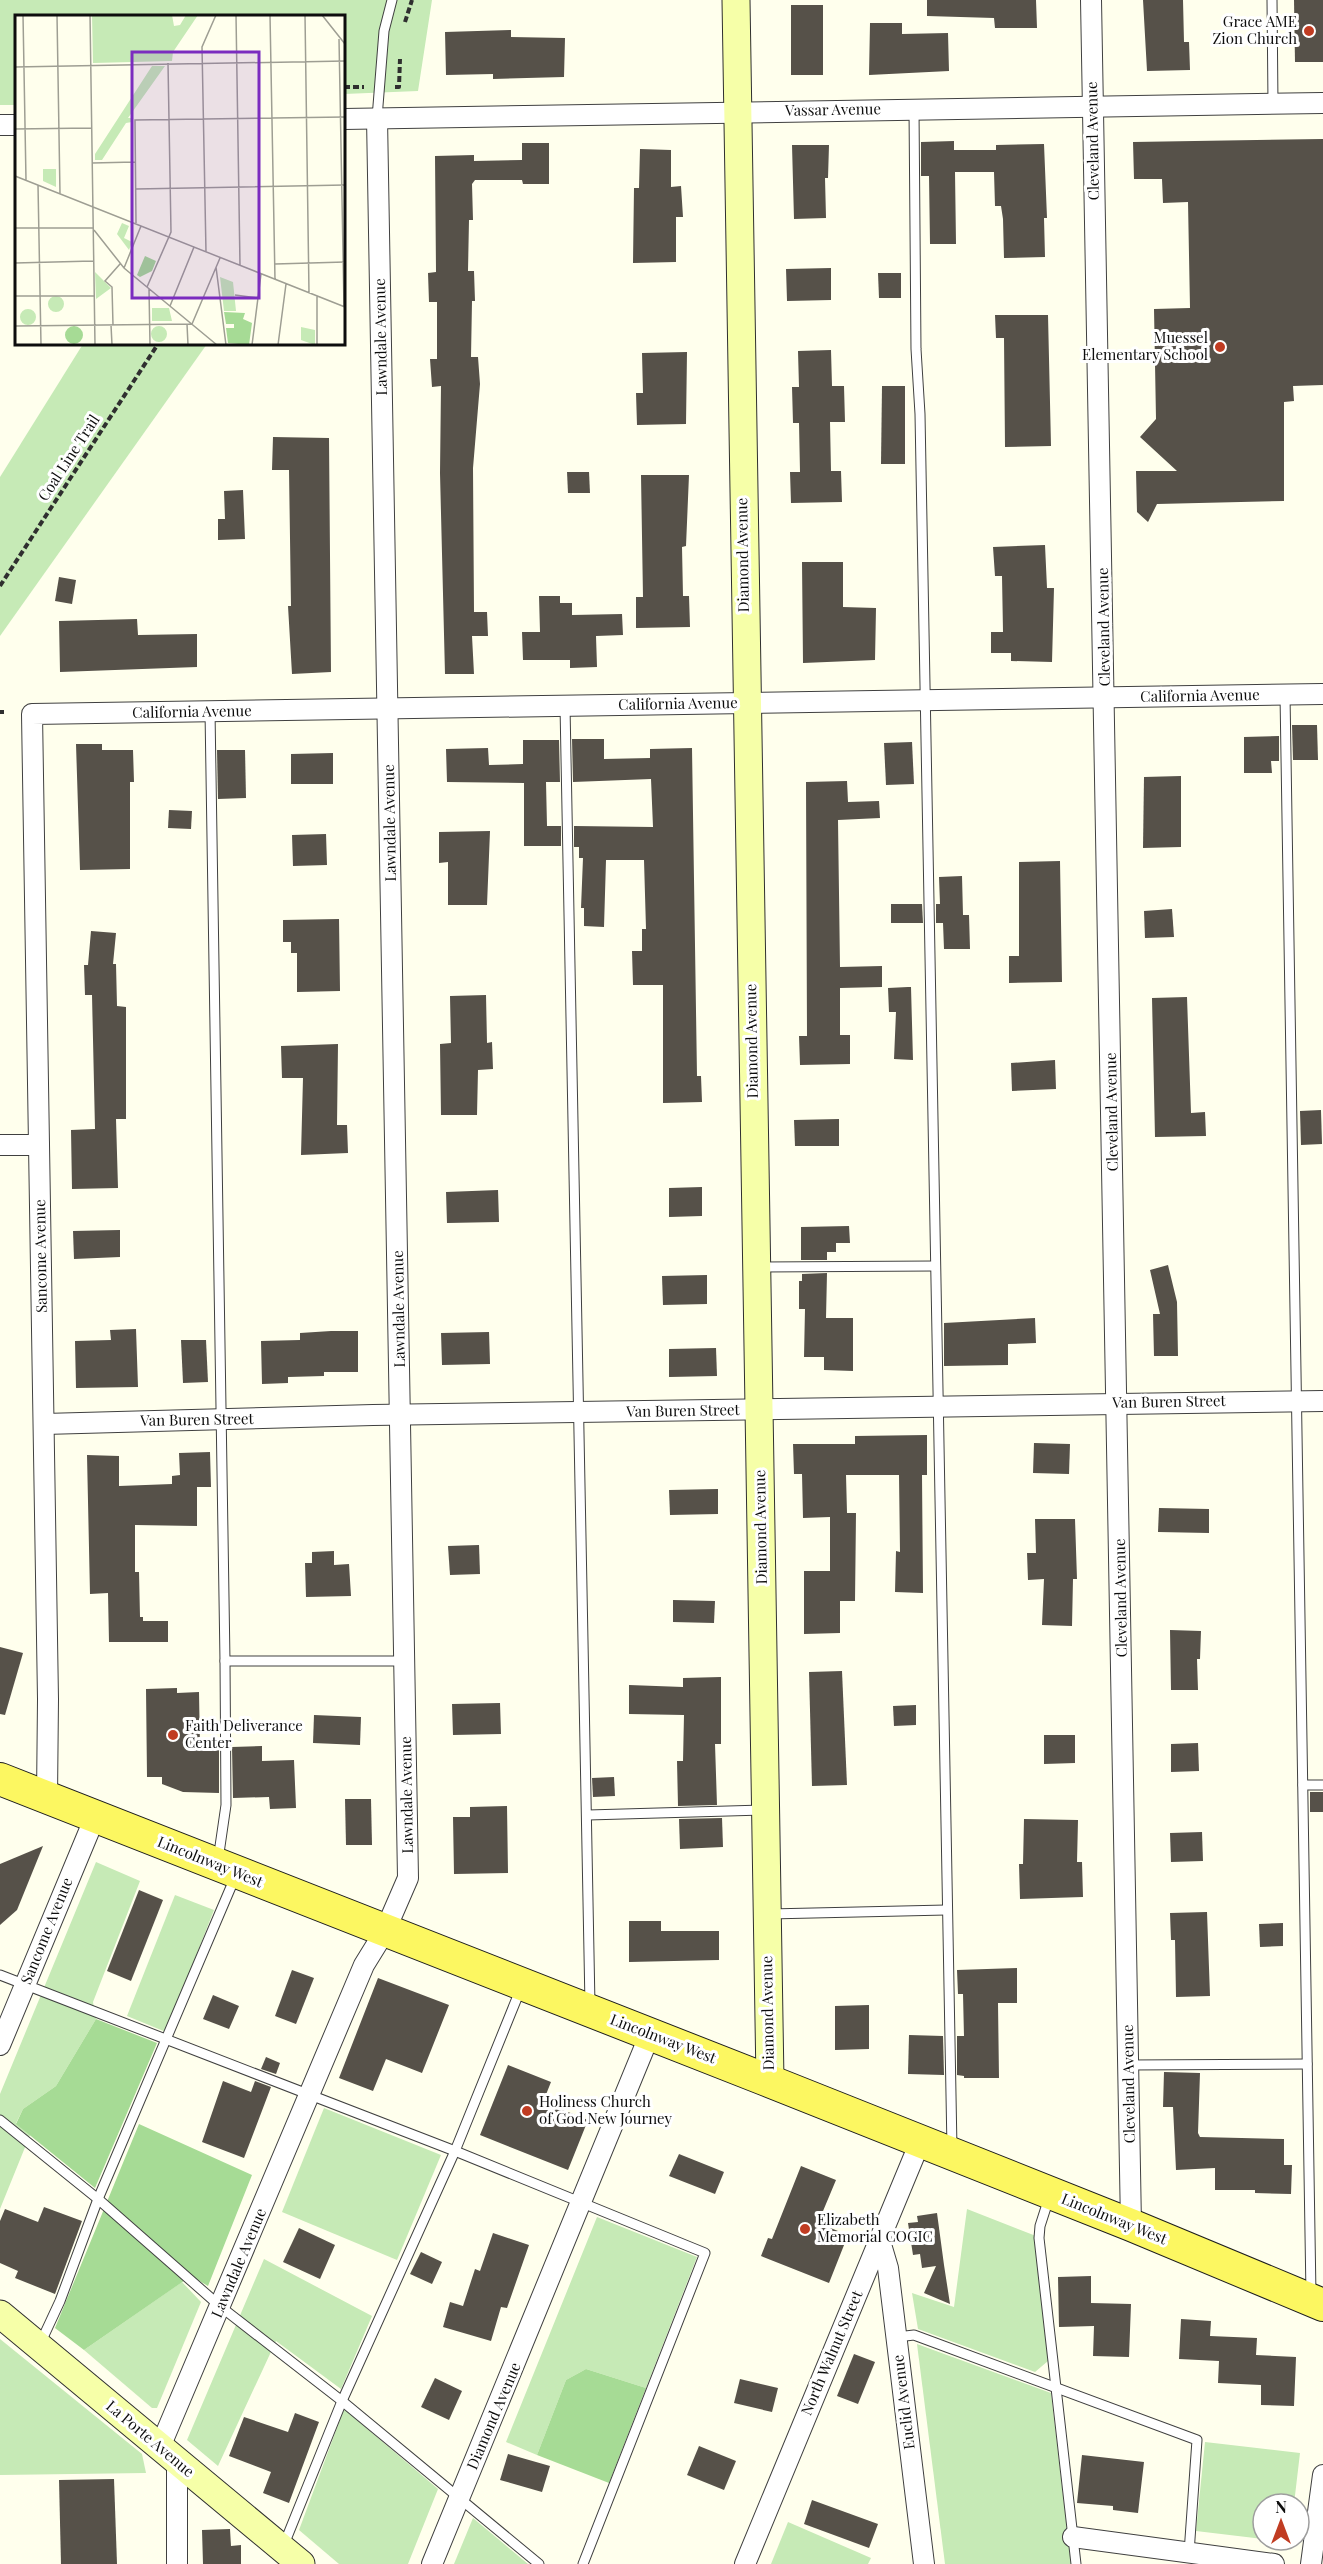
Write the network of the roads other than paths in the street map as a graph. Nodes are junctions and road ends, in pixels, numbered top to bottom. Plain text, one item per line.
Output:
1 (392, 0) edge
2 (736, 0) edge
3 (1091, 0) edge
4 (1272, 0) edge
5 (1273, 103) junction
6 (1323, 103) edge
7 (1092, 106) junction
8 (914, 109) junction
9 (736, 112) junction
10 (377, 118) junction
11 (345, 119) edge
12 (15, 124) edge
13 (0, 125) edge
14 (1323, 694) edge
15 (1285, 695) junction
16 (1105, 697) junction
17 (925, 700) junction
18 (746, 703) junction
19 (565, 706) junction
20 (388, 708) junction
21 (210, 711) junction
22 (32, 714) joint
23 (0, 1145) edge
24 (39, 1145) junction
25 (934, 1266) junction
26 (756, 1267) junction
27 (1295, 1401) junction
28 (1323, 1401) edge
29 (1117, 1403) junction
30 (936, 1406) junction
31 (759, 1409) junction
32 (578, 1412) junction
33 (400, 1415) junction
34 (222, 1419) junction
35 (44, 1424) junction
36 (225, 1661) junction
37 (404, 1661) junction
38 (0, 1779) edge
39 (1303, 1785) junction
40 (1323, 1785) edge
41 (47, 1798) junction
42 (766, 1810) junction
43 (588, 1815) junction
44 (95, 1817) junction
45 (227, 1870) junction
46 (946, 1910) junction
47 (767, 1914) junction
48 (385, 1931) junction
49 (0, 1975) edge
50 (523, 1984) junction
51 (25, 1986) junction
52 (590, 2010) junction
53 (651, 2034) junction
54 (168, 2041) junction
55 (0, 2045) edge
56 (1307, 2064) junction
57 (1129, 2065) junction
58 (770, 2081) junction
59 (309, 2095) junction
60 (0, 2120) edge
61 (920, 2142) junction
62 (455, 2151) junction
63 (953, 2155) junction
64 (1050, 2193) junction
65 (98, 2199) junction
66 (581, 2204) junction
67 (1131, 2225) junction
68 (880, 2241) junction
69 (1317, 2303) edge
70 (221, 2307) junction
71 (0, 2314) edge
72 (897, 2337) junction
73 (39, 2346) junction
74 (1058, 2387) junction
75 (342, 2401) junction
76 (169, 2454) junction
77 (1323, 2475) edge
78 (459, 2500) junction
79 (1321, 2507) edge
80 (1073, 2537) junction
81 (291, 2556) edge
82 (1180, 2556) edge
83 (177, 2564) edge
84 (432, 2564) edge
85 (538, 2564) edge
86 (583, 2564) edge
87 (745, 2564) edge
88 (924, 2564) edge
89 (1077, 2564) edge
90 (1274, 2564) edge
91 (1311, 2564) edge

1 - 10 lane
2 - 9 street, Diamond Avenue
3 - 7 street, Cleveland Avenue
4 - 5 lane
5 - 6 street, Vassar Avenue
5 - 7 street, Vassar Avenue
7 - 8 street, Vassar Avenue
7 - 16 street, Cleveland Avenue
8 - 9 street, Vassar Avenue
8 - 17 lane
9 - 10 street, Vassar Avenue
9 - 18 street, Diamond Avenue
10 - 11 street, Vassar Avenue
10 - 20 street, Lawndale Avenue
12 - 13 street
14 - 15 street, California Avenue
15 - 16 street, California Avenue
15 - 27 lane
16 - 17 street, California Avenue
16 - 29 street, Cleveland Avenue
17 - 18 street, California Avenue
17 - 25 lane
18 - 19 street, California Avenue
18 - 26 street, Diamond Avenue
19 - 20 street, California Avenue
19 - 32 lane
20 - 21 street, California Avenue
20 - 33 street, Lawndale Avenue
21 - 22 street, California Avenue
21 - 34 lane
22 - 24 street, Sancome Avenue
23 - 24 street
24 - 35 street, Sancome Avenue
25 - 26 lane
25 - 30 lane
26 - 31 street, Diamond Avenue
27 - 28 street, Van Buren Street
27 - 29 street, Van Buren Street
27 - 39 lane
29 - 30 street, Van Buren Street
29 - 57 street, Cleveland Avenue
30 - 31 street, Van Buren Street
30 - 46 lane
31 - 32 street, Van Buren Street
31 - 42 street, Diamond Avenue
32 - 33 street, Van Buren Street
32 - 43 lane
33 - 34 street, Van Buren Street
33 - 37 street, Lawndale Avenue
34 - 35 street, Van Buren Street
34 - 36 lane
35 - 41 street, Sancome Avenue
36 - 37 lane
36 - 45 lane
37 - 48 street, Lawndale Avenue
38 - 41 main road, Lincolnway West
39 - 40 lane
39 - 56 lane
41 - 44 main road, Lincolnway West
42 - 43 lane
42 - 47 street, Diamond Avenue
43 - 52 lane
44 - 45 main road, Lincolnway West
44 - 51 street, Sancome Avenue
45 - 48 main road, Lincolnway West
45 - 54 lane
46 - 47 lane
46 - 63 lane
47 - 58 street, Diamond Avenue
48 - 50 main road, Lincolnway West
48 - 59 street, Lawndale Avenue
49 - 51 lane
50 - 52 main road, Lincolnway West
50 - 62 lane
51 - 54 lane
51 - 55 street, Sancome Avenue
52 - 53 main road, Lincolnway West
53 - 58 main road, Lincolnway West
53 - 66 street, Diamond Avenue
54 - 59 lane
54 - 65 lane
56 - 57 lane
56 - 69 lane
57 - 67 street, Cleveland Avenue
58 - 61 main road, Lincolnway West
59 - 62 lane
59 - 70 street, Lawndale Avenue
60 - 65 lane
61 - 63 main road, Lincolnway West
61 - 68 street, North Walnut Street
62 - 66 lane
62 - 75 lane
63 - 64 main road, Lincolnway West
64 - 67 main road, Lincolnway West
64 - 74 lane
65 - 70 lane
65 - 73 lane
66 - 78 street, Diamond Avenue
66 - 86 lane
67 - 69 main road, Lincolnway West
68 - 72 street, Euclid Avenue
68 - 87 street, North Walnut Street
70 - 75 lane
70 - 76 street, Lawndale Avenue
71 - 73 street, La Porte Avenue
72 - 74 lane
72 - 88 street, Euclid Avenue
73 - 76 street, La Porte Avenue
74 - 80 lane
74 - 82 lane
75 - 78 lane
75 - 81 lane
76 - 81 street, La Porte Avenue
76 - 83 street
77 - 79 street
78 - 84 street, Diamond Avenue
78 - 85 lane
79 - 91 street
80 - 82 street
80 - 89 lane
82 - 90 street

